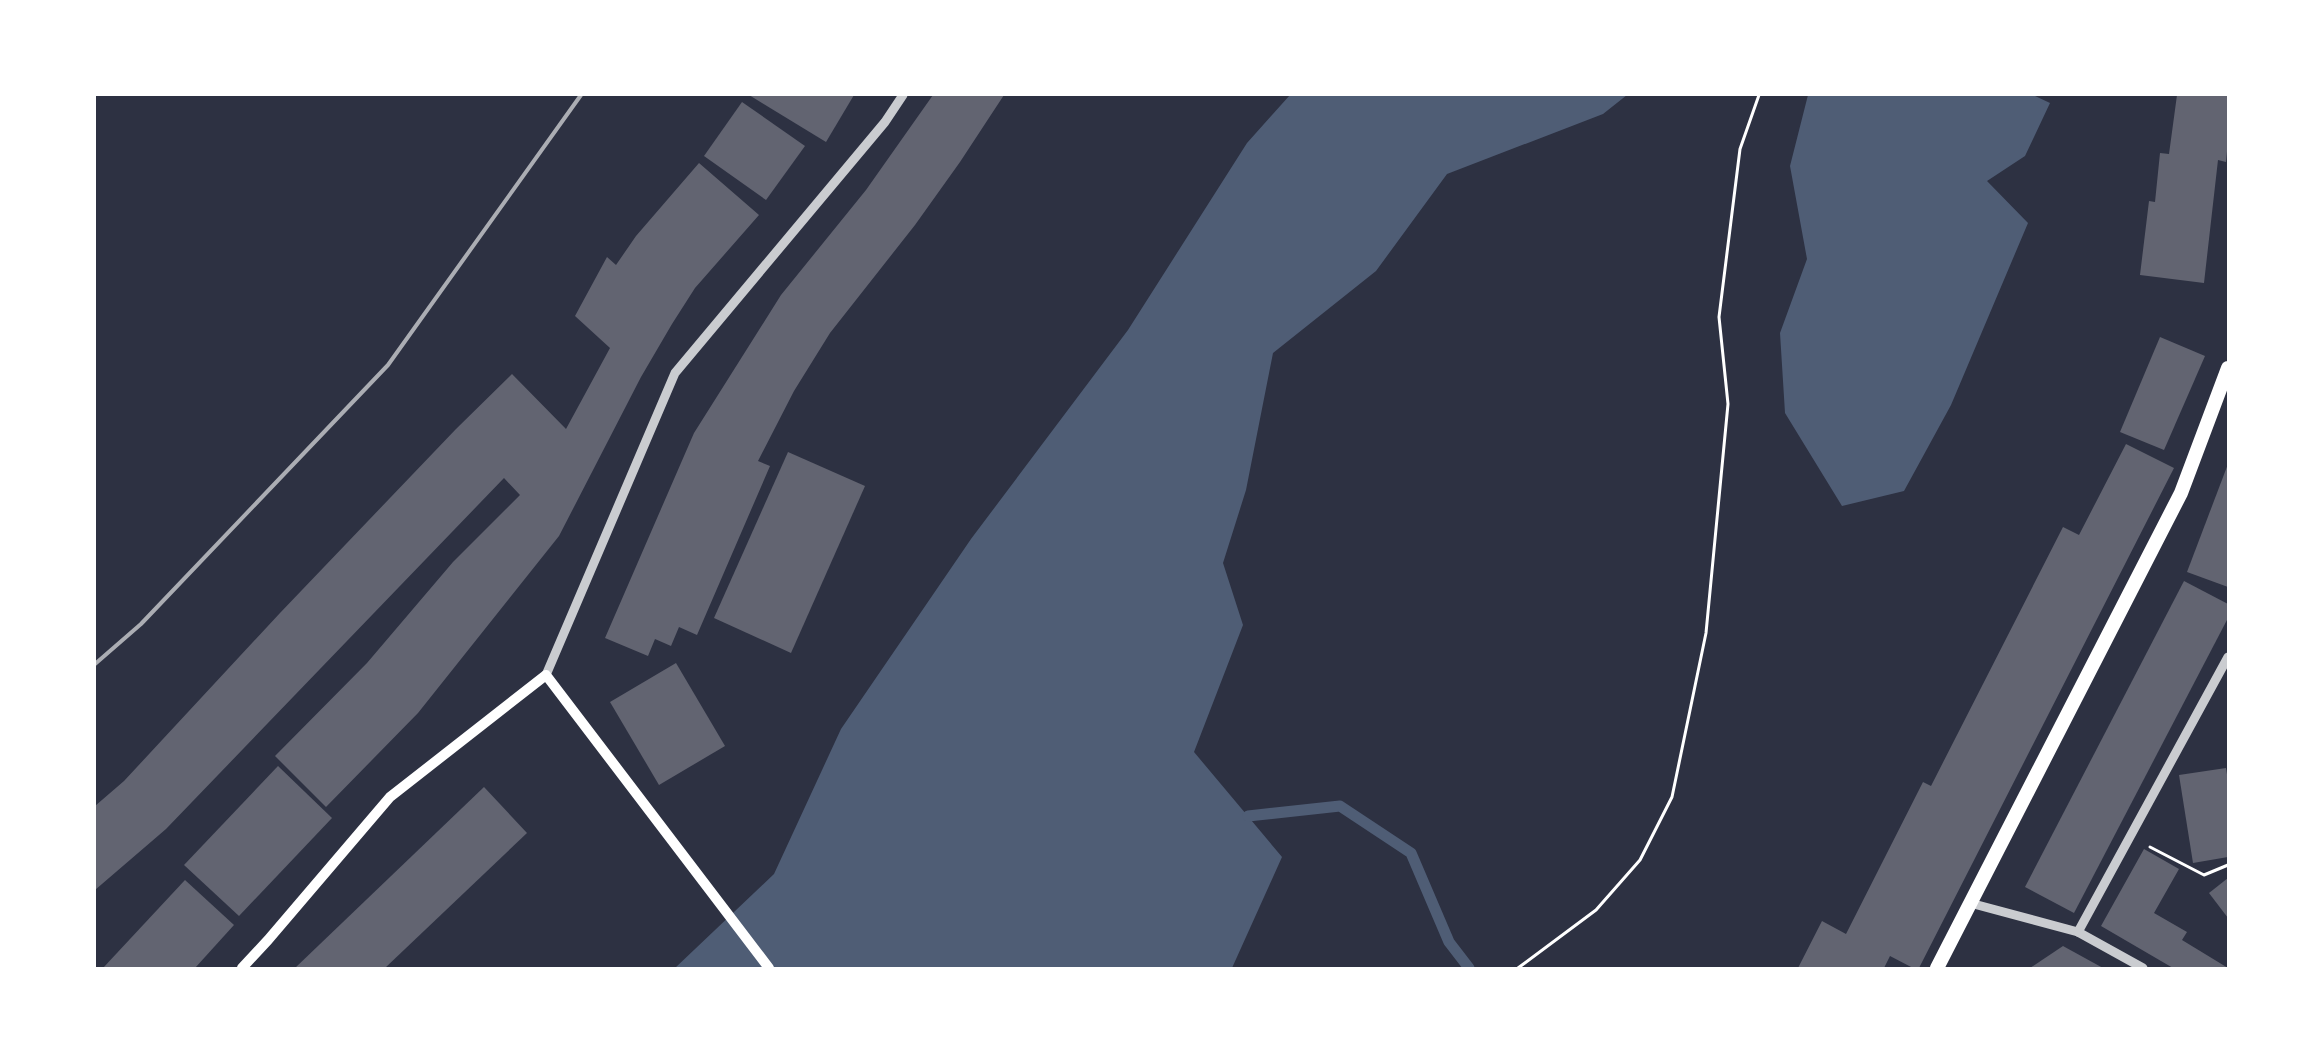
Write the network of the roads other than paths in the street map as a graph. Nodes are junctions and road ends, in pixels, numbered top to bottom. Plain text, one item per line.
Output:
1 (903, 95) edge
2 (2228, 368) edge
3 (2228, 657) edge
4 (546, 675) junction
5 (1970, 902) junction
6 (2078, 932) junction
7 (1939, 967) edge
8 (242, 968) edge
9 (769, 968) edge
10 (2143, 968) edge

1 - 4 street
2 - 5 highway
3 - 6 street
4 - 8 main road
4 - 9 main road
5 - 6 street
5 - 7 highway
6 - 10 street

